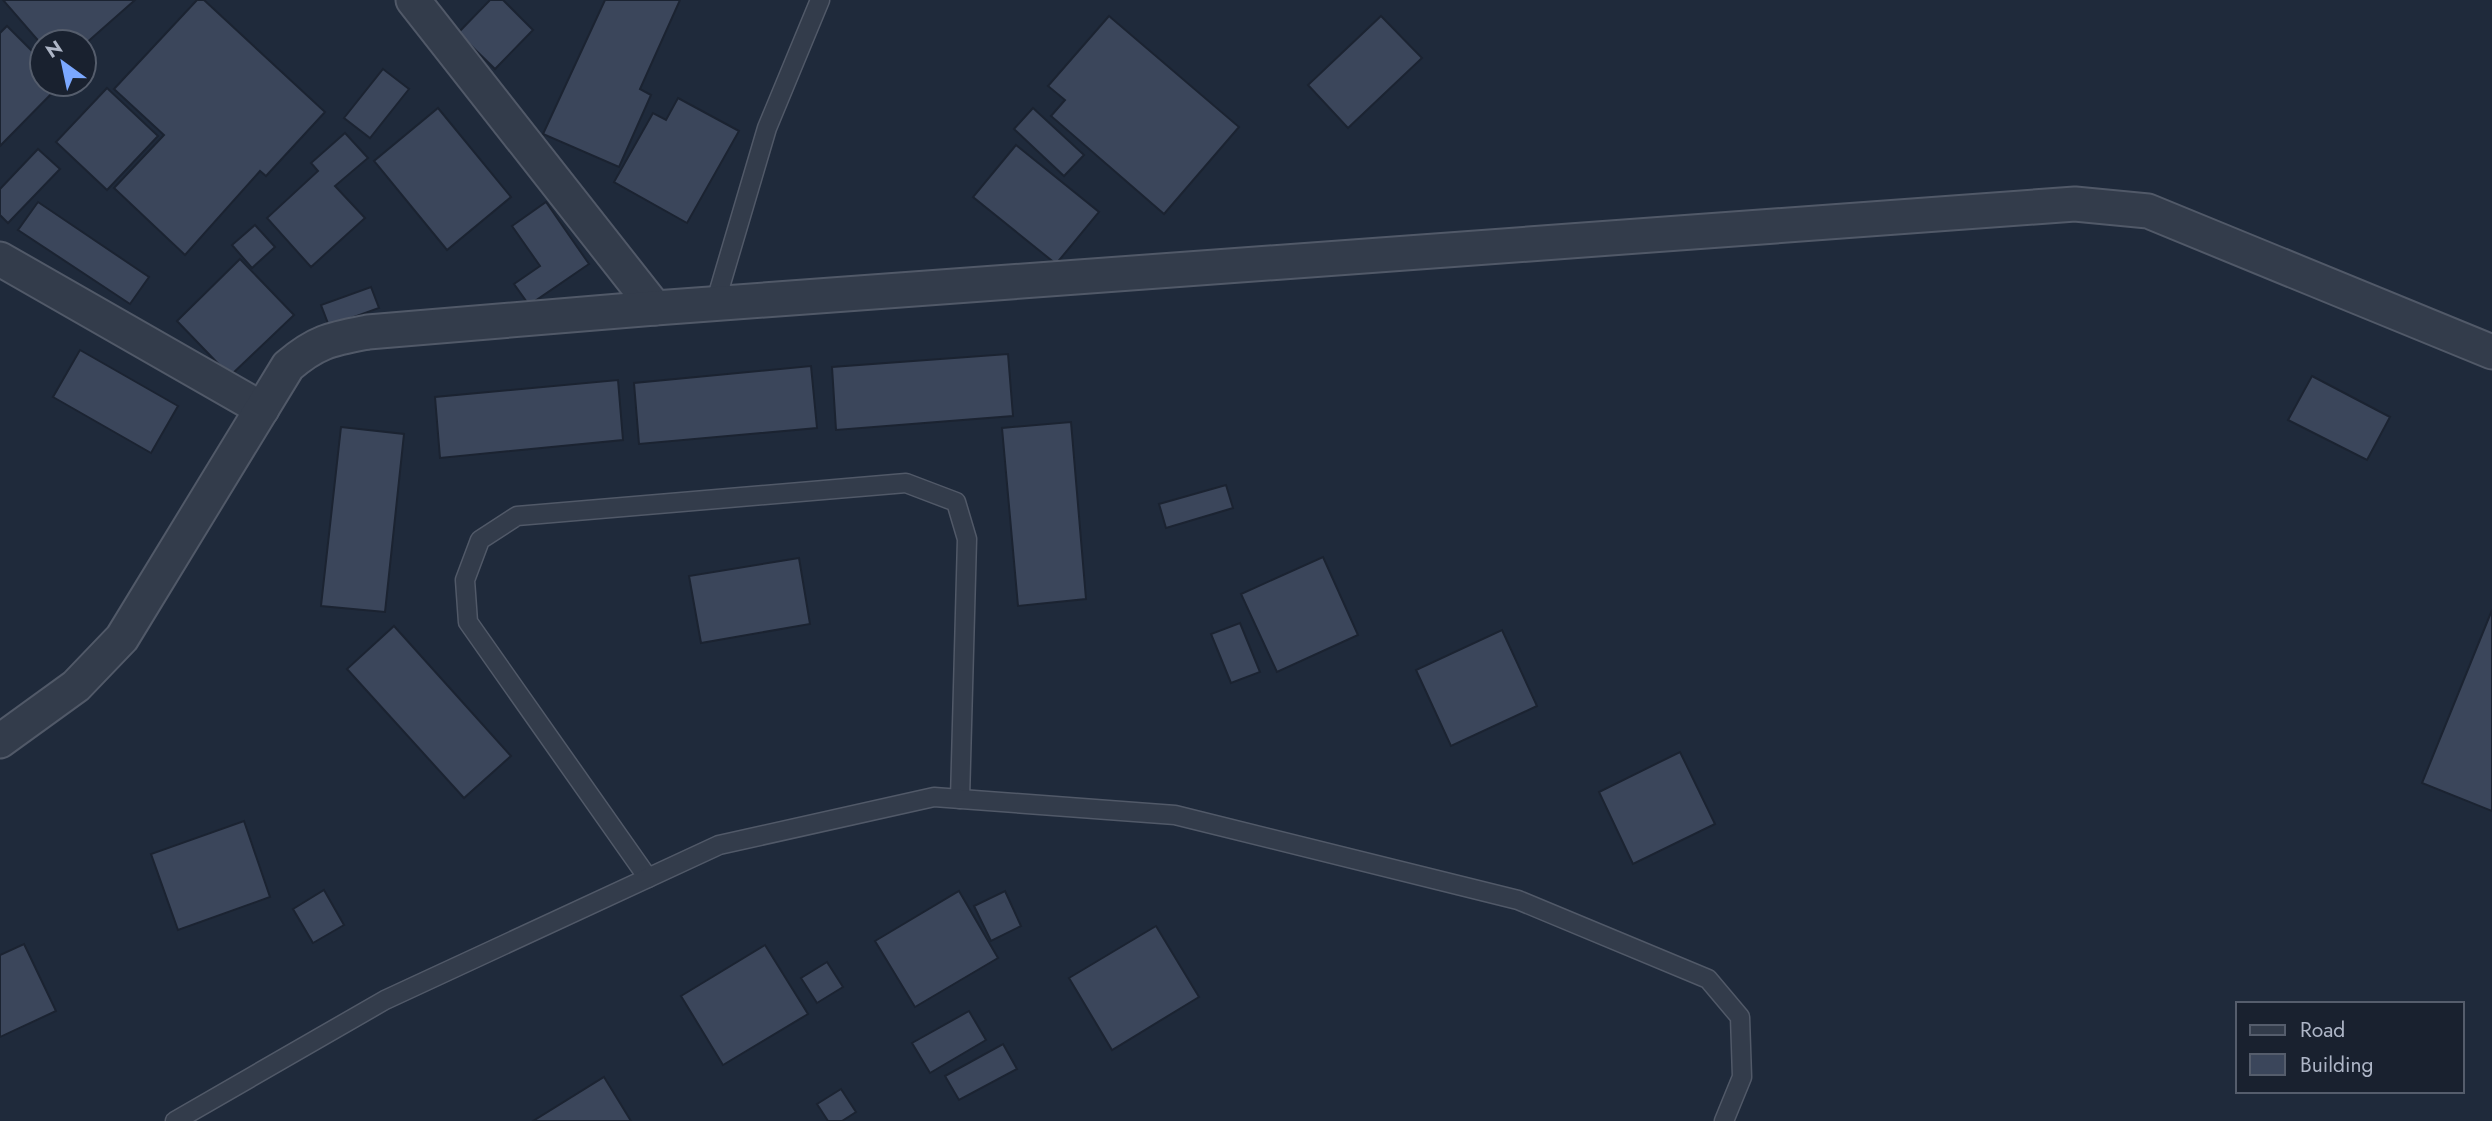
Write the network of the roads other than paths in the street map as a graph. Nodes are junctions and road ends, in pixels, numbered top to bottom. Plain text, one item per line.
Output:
1 (413, 0) edge
2 (820, 0) edge
3 (0, 259) edge
4 (715, 304) junction
5 (655, 308) junction
6 (2492, 352) edge
7 (261, 408) junction
8 (0, 741) edge
9 (960, 799) junction
10 (648, 878) junction
11 (175, 1121) edge
12 (1724, 1121) edge

1 - 5 street
2 - 4 lane
3 - 7 street
4 - 5 street
4 - 6 street
5 - 7 street
7 - 8 street
9 - 10 lane
9 - 10 lane
9 - 12 lane
10 - 11 lane

